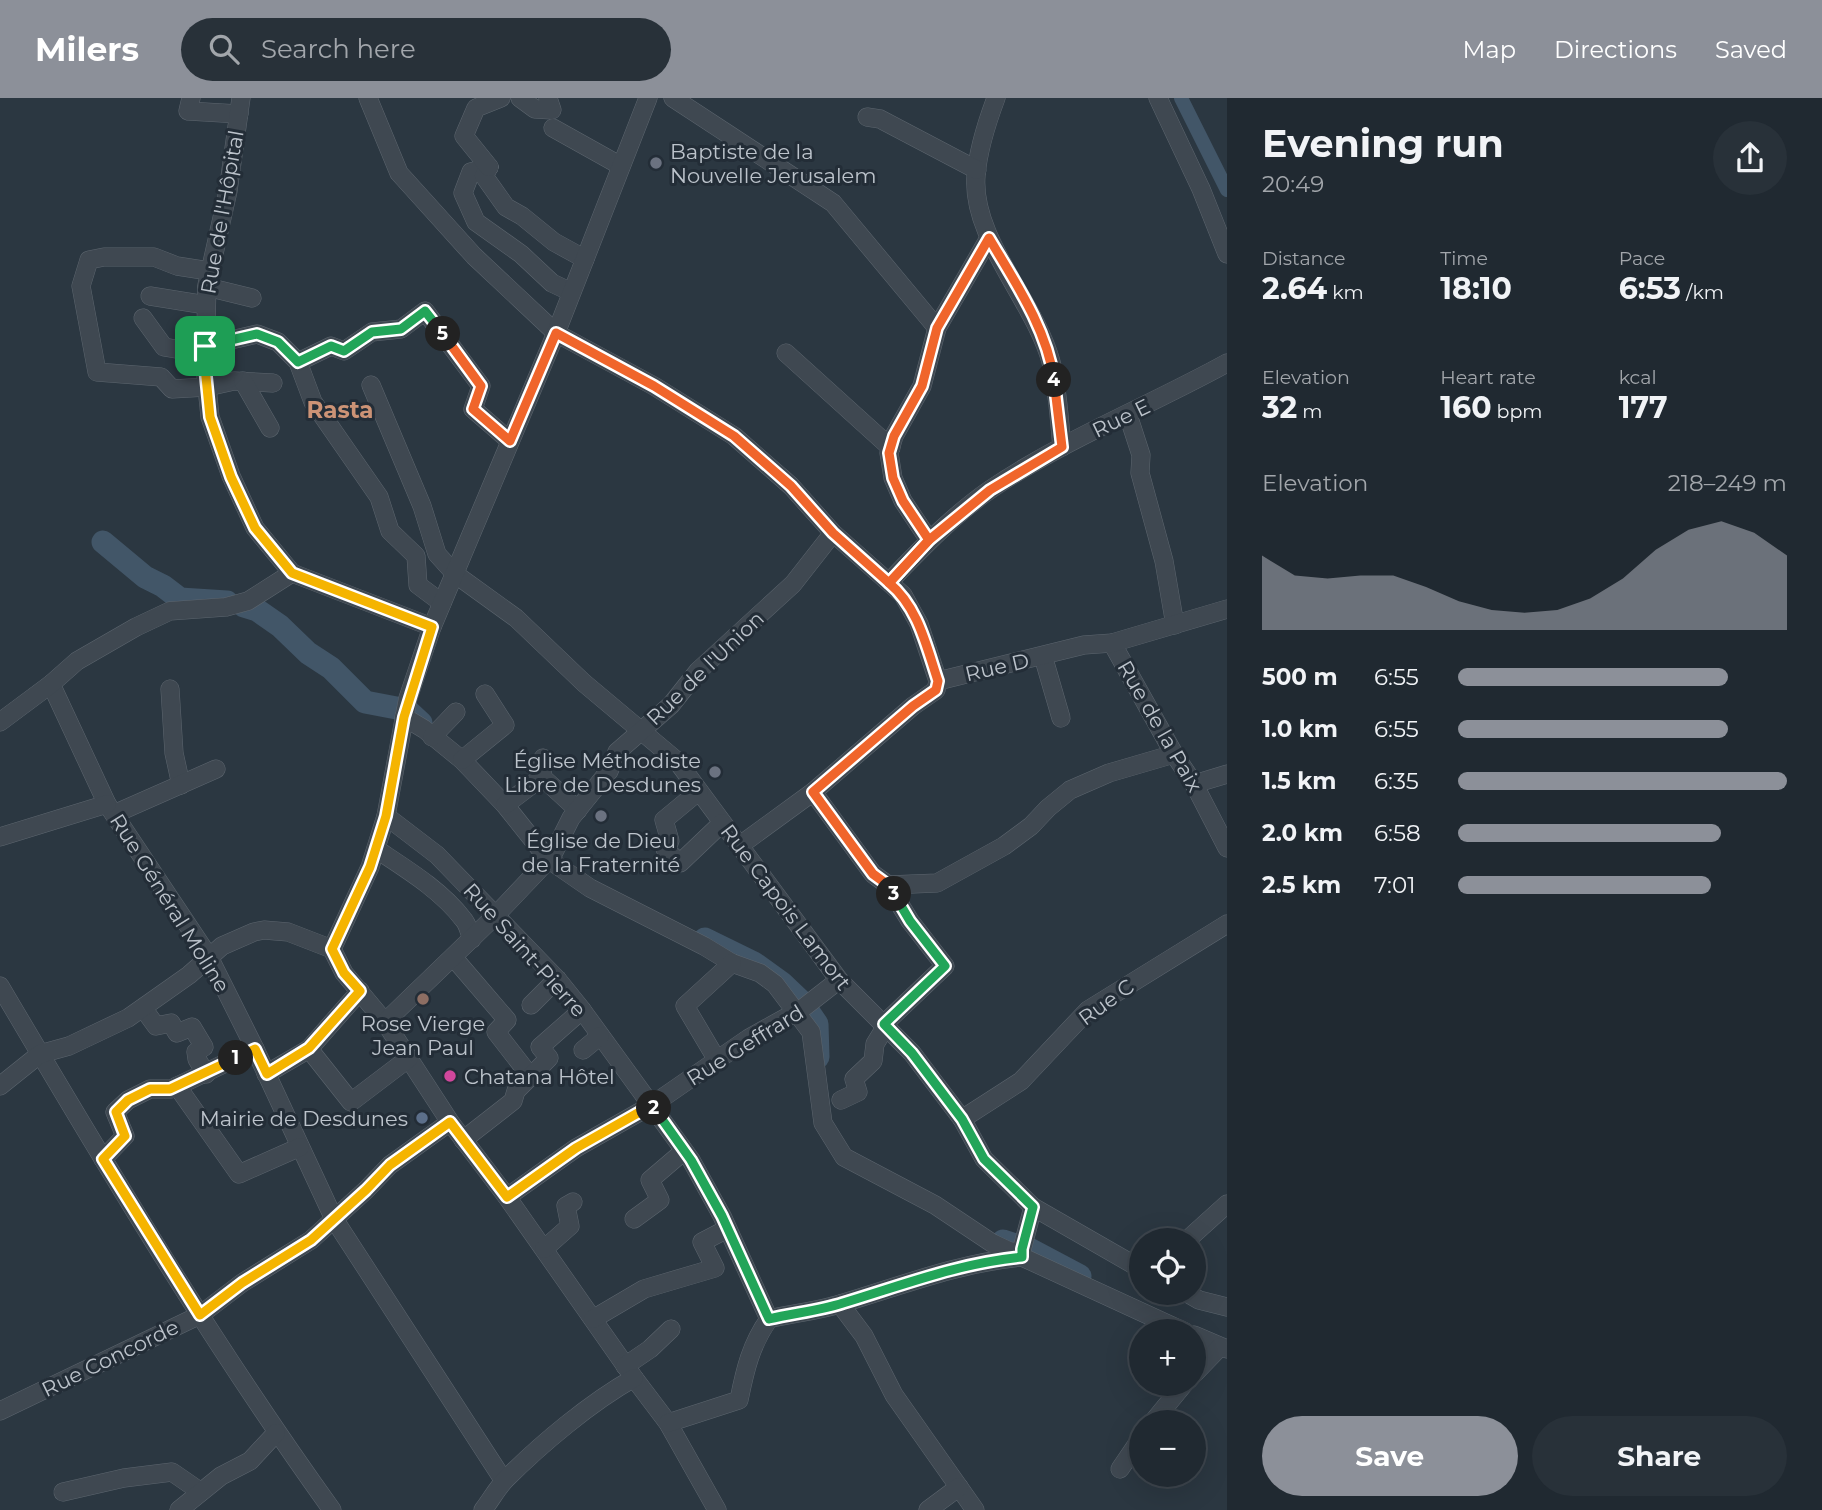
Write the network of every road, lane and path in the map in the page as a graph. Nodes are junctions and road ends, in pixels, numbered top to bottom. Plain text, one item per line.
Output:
1 (191, 98) edge
2 (368, 98) edge
3 (501, 98) edge
4 (520, 98) edge
5 (548, 98) edge
6 (648, 98) edge
7 (673, 98) edge
8 (996, 98) edge
9 (1157, 98) edge
10 (240, 106) edge
11 (867, 117) dead end
12 (553, 128) dead end
13 (621, 166) junction
14 (489, 167) junction
15 (977, 170) junction
16 (989, 238) junction
17 (1227, 254) edge
18 (585, 259) junction
19 (207, 288) junction
20 (571, 292) junction
21 (150, 296) dead end
22 (252, 298) dead end
23 (143, 318) dead end
24 (937, 328) junction
25 (556, 333) junction
26 (205, 350) junction
27 (786, 353) dead end
28 (298, 362) junction
29 (1227, 363) edge
30 (243, 381) junction
31 (273, 383) dead end
32 (371, 385) dead end
33 (207, 387) junction
34 (1128, 415) junction
35 (270, 428) dead end
36 (510, 441) junction
37 (1062, 447) junction
38 (891, 448) junction
39 (833, 533) junction
40 (929, 540) junction
41 (292, 573) junction
42 (455, 574) junction
43 (889, 583) junction
44 (442, 603) junction
45 (1227, 610) edge
46 (1175, 625) junction
47 (432, 627) junction
48 (1112, 643) junction
49 (1043, 656) junction
50 (938, 681) junction
51 (51, 684) junction
52 (170, 689) dead end
53 (485, 694) dead end
54 (406, 709) junction
55 (456, 712) dead end
56 (1061, 718) dead end
57 (0, 722) edge
58 (642, 730) junction
59 (432, 737) junction
60 (1174, 754) junction
61 (543, 758) dead end
62 (462, 760) junction
63 (216, 769) dead end
64 (1227, 774) edge
65 (541, 777) junction
66 (1195, 784) junction
67 (181, 785) junction
68 (699, 791) junction
69 (813, 792) junction
70 (505, 805) junction
71 (110, 809) junction
72 (578, 810) junction
73 (386, 816) junction
74 (722, 823) junction
75 (0, 837) edge
76 (739, 846) junction
77 (1227, 848) edge
78 (376, 849) junction
79 (552, 855) junction
80 (888, 885) junction
81 (495, 916) junction
82 (1227, 924) edge
83 (472, 939) junction
84 (332, 949) junction
85 (209, 957) junction
86 (453, 957) junction
87 (732, 963) junction
88 (557, 979) junction
89 (839, 980) junction
90 (0, 986) edge
91 (360, 991) junction
92 (531, 1005) dead end
93 (143, 1008) junction
94 (802, 1008) junction
95 (582, 1010) junction
96 (386, 1022) junction
97 (885, 1025) junction
98 (608, 1040) junction
99 (309, 1048) junction
100 (255, 1049) junction
101 (583, 1049) dead end
102 (40, 1054) junction
103 (409, 1058) junction
104 (717, 1060) junction
105 (527, 1067) junction
106 (206, 1074) junction
107 (267, 1074) junction
108 (0, 1086) edge
109 (177, 1086) junction
110 (841, 1100) dead end
111 (652, 1105) junction
112 (962, 1119) junction
113 (450, 1122) junction
114 (463, 1140) junction
115 (300, 1147) junction
116 (684, 1150) junction
117 (103, 1159) junction
118 (507, 1197) junction
119 (573, 1202) dead end
120 (1227, 1204) edge
121 (1033, 1207) junction
122 (334, 1219) junction
123 (634, 1219) dead end
124 (1200, 1228) edge
125 (727, 1229) junction
126 (544, 1249) junction
127 (1022, 1253) junction
128 (1129, 1262) edge
129 (1206, 1302) edge
130 (841, 1304) junction
131 (1227, 1307) edge
132 (200, 1315) junction
133 (593, 1319) junction
134 (769, 1319) junction
135 (1158, 1319) edge
136 (671, 1329) dead end
137 (1206, 1340) edge
138 (1223, 1348) edge
139 (1206, 1363) edge
140 (630, 1372) junction
141 (1174, 1396) edge
142 (1163, 1410) edge
143 (0, 1411) edge
144 (668, 1423) junction
145 (276, 1433) junction
146 (1129, 1456) edge
147 (1120, 1469) dead end
148 (504, 1481) junction
149 (959, 1488) junction
150 (63, 1492) dead end
151 (201, 1492) junction
152 (973, 1509) edge
153 (179, 1510) edge
154 (332, 1510) edge
155 (484, 1510) edge
156 (717, 1510) edge
157 (928, 1510) edge

1 - 10 street
2 - 25 street
3 - 14 street
4 - 5 street
6 - 13 street
7 - 24 street
8 - 15 street
9 - 17 street
10 - 19 street, Rue de l'Hôpital
11 - 15 street
12 - 13 street
13 - 18 street
14 - 18 street
14 - 20 street
15 - 16 street
16 - 24 street
16 - 37 street
18 - 20 street
19 - 21 street
19 - 22 street
19 - 26 street, Rue de l'Hôpital
19 - 33 street
20 - 25 street
23 - 26 street
24 - 38 street
25 - 36 street
25 - 39 street
26 - 28 street
26 - 33 street, Rue de l'Hôpital
27 - 38 street
28 - 36 street
28 - 44 street
29 - 34 street, Rue E
30 - 31 street
30 - 33 street
30 - 35 street
32 - 42 street, Rue Capois Lamort
33 - 41 street, Rue de l'Hôpital
34 - 37 street, Rue E
34 - 46 street
36 - 42 street
37 - 40 street, Rue E
38 - 40 street
39 - 43 street
39 - 58 street, Rue de l'Union
40 - 43 street, Rue E
41 - 47 street, Rue de l'Hôpital
41 - 51 street
42 - 44 street
42 - 58 street, Rue Capois Lamort
43 - 50 street
44 - 47 street
45 - 46 street, Rue D
46 - 48 street, Rue D
47 - 54 street
48 - 49 street, Rue D
48 - 60 street, Rue de la Paix
49 - 50 street, Rue D
49 - 56 street
50 - 69 street, Rue D
51 - 57 street
51 - 71 street, Rue Général Moline
52 - 67 street
53 - 62 street
54 - 59 street
54 - 73 street
55 - 59 street
58 - 68 street, Rue Capois Lamort
58 - 72 street, Rue de l'Union
59 - 62 street
60 - 66 street, Rue de la Paix
60 - 80 street
61 - 65 street
62 - 70 street
63 - 67 street
64 - 66 street
65 - 70 street
65 - 72 street
66 - 77 street, Rue de la Paix
67 - 71 street
68 - 74 street, Rue Capois Lamort
68 - 74 street
69 - 76 street, Rue D
69 - 80 street
70 - 79 street
71 - 75 street
71 - 85 street, Rue Général Moline
72 - 79 street, Rue de l'Union
73 - 78 street
73 - 81 street, Rue Saint-Pierre
74 - 76 street, Rue Capois Lamort
76 - 89 street, Rue Capois Lamort
78 - 83 street
78 - 84 street
79 - 81 street, Rue de l'Union
79 - 87 street
80 - 97 street
81 - 83 street, Rue de l'Union
81 - 88 street, Rue Saint-Pierre
82 - 112 street, Rue C
83 - 86 street, Rue de l'Union
84 - 85 street
84 - 91 street
85 - 93 street
85 - 100 street, Rue Général Moline
86 - 96 street, Rue de l'Union
86 - 105 street
87 - 94 street
87 - 104 street
88 - 92 street
88 - 95 street, Rue Saint-Pierre
89 - 94 street, Rue Geffrard
89 - 97 street, Rue Capois Lamort
90 - 102 street
91 - 96 street
91 - 99 street
93 - 102 street
93 - 106 street
94 - 104 street, Rue Geffrard
94 - 127 street
95 - 98 street, Rue Saint-Pierre
95 - 105 street
96 - 103 street
97 - 110 street
97 - 112 street, Rue Capois Lamort
98 - 101 street
98 - 111 street, Rue Saint-Pierre
99 - 103 street
99 - 107 street
100 - 106 street
100 - 107 street, Rue Général Moline
102 - 108 street
102 - 117 street
103 - 113 street
104 - 111 street, Rue Geffrard
105 - 114 street
106 - 109 street
107 - 115 street, Rue Général Moline
109 - 115 street
109 - 117 street
111 - 116 street, Rue Saint-Pierre
111 - 118 street, Rue Geffrard
112 - 121 street, Rue Capois Lamort
113 - 114 street
113 - 122 street, Rue Concorde
114 - 118 street
115 - 122 street, Rue Général Moline
116 - 123 street
116 - 125 street, Rue Saint-Pierre
117 - 132 street
118 - 126 street
119 - 126 street
120 - 124 street
121 - 127 street
121 - 128 street, Rue Capois Lamort
122 - 132 street, Rue Concorde
122 - 148 street, Rue Général Moline
125 - 133 street
125 - 134 street, Rue Saint-Pierre
126 - 133 street
127 - 130 street
127 - 135 street
129 - 131 street
130 - 134 street
130 - 149 street
132 - 143 street, Rue Concorde
132 - 145 street
133 - 140 street
134 - 144 street
136 - 140 street
137 - 138 street
138 - 139 street
140 - 144 street
140 - 148 street
141 - 142 street
144 - 156 street
145 - 151 street
145 - 154 street
146 - 147 street
148 - 155 street
149 - 152 street
149 - 157 street
150 - 151 street
151 - 153 street

